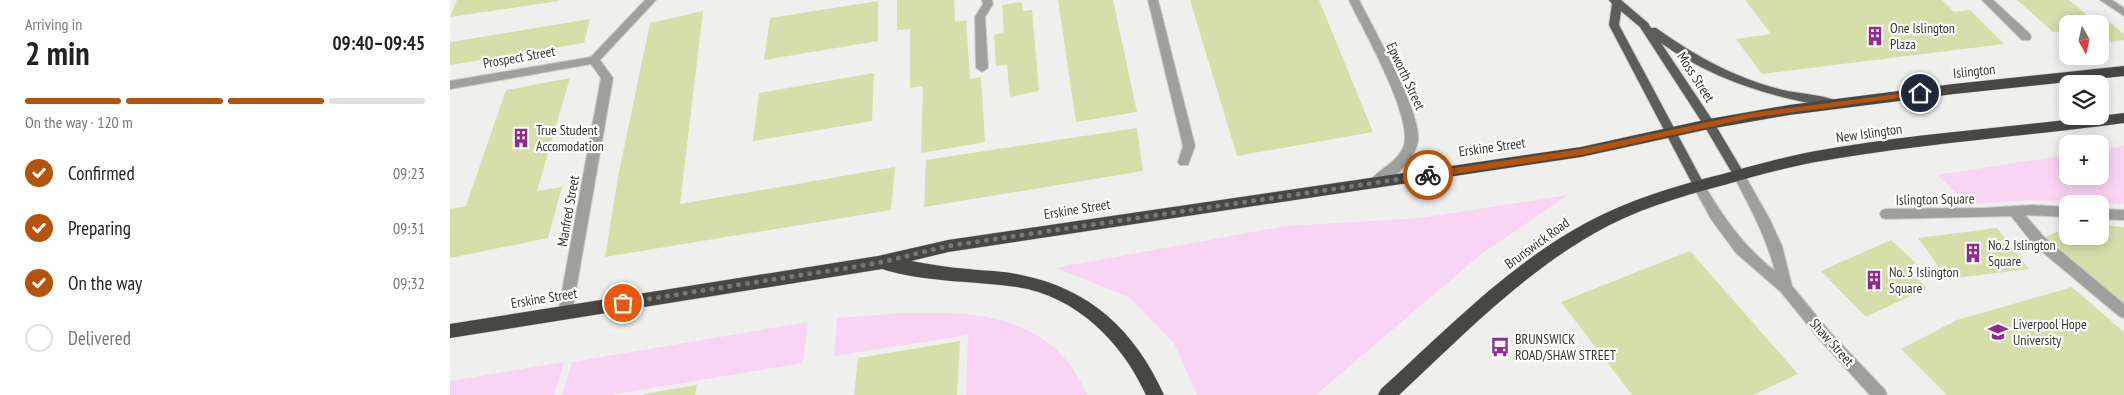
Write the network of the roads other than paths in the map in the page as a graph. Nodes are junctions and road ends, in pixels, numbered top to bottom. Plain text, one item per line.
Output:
1 (651, 0) edge
2 (987, 0) edge
3 (1153, 0) edge
4 (1354, 0) edge
5 (1986, 0) edge
6 (2105, 0) edge
7 (1615, 2) edge
8 (2124, 13) edge
9 (1644, 25) junction
10 (2026, 36) dead end
11 (594, 60) junction
12 (982, 68) dead end
13 (2124, 71) edge
14 (450, 85) edge
15 (1834, 104) junction
16 (2124, 118) edge
17 (1709, 124) junction
18 (1670, 133) junction
19 (1184, 162) dead end
20 (1739, 175) junction
21 (1375, 183) junction
22 (1699, 186) junction
23 (2014, 211) junction
24 (2059, 211) edge
25 (1886, 214) dead end
26 (2109, 214) edge
27 (2124, 215) edge
28 (878, 263) junction
29 (1786, 288) junction
30 (2124, 312) edge
31 (565, 313) junction
32 (450, 331) edge
33 (1155, 395) edge
34 (1387, 395) edge
35 (1880, 395) edge

1 - 11 street
2 - 12 street
3 - 19 street
4 - 21 street, Epworth Street
5 - 10 street
6 - 8 street
7 - 9 main road, Moss Street
7 - 18 main road, Moss Street
9 - 15 main road
9 - 17 main road, Moss Street
11 - 14 street, Prospect Street
11 - 31 street, Manfred Street
13 - 15 highway, Islington
15 - 17 highway, Islington
16 - 20 highway, New Islington
17 - 18 highway, Erskine Street
17 - 20 main road, Moss Street
18 - 21 highway, Erskine Street
18 - 22 main road, Moss Street
20 - 22 highway, Brunswick Road
20 - 29 street, Shaw Street
21 - 28 highway, Erskine Street
22 - 29 street, Shaw Street
22 - 34 highway, Brunswick Road
23 - 24 street, Islington Square
23 - 25 street, Islington Square
23 - 30 street
26 - 27 street
28 - 31 highway, Erskine Street
28 - 33 highway
29 - 35 street, Shaw Street
31 - 32 highway, Erskine Street

